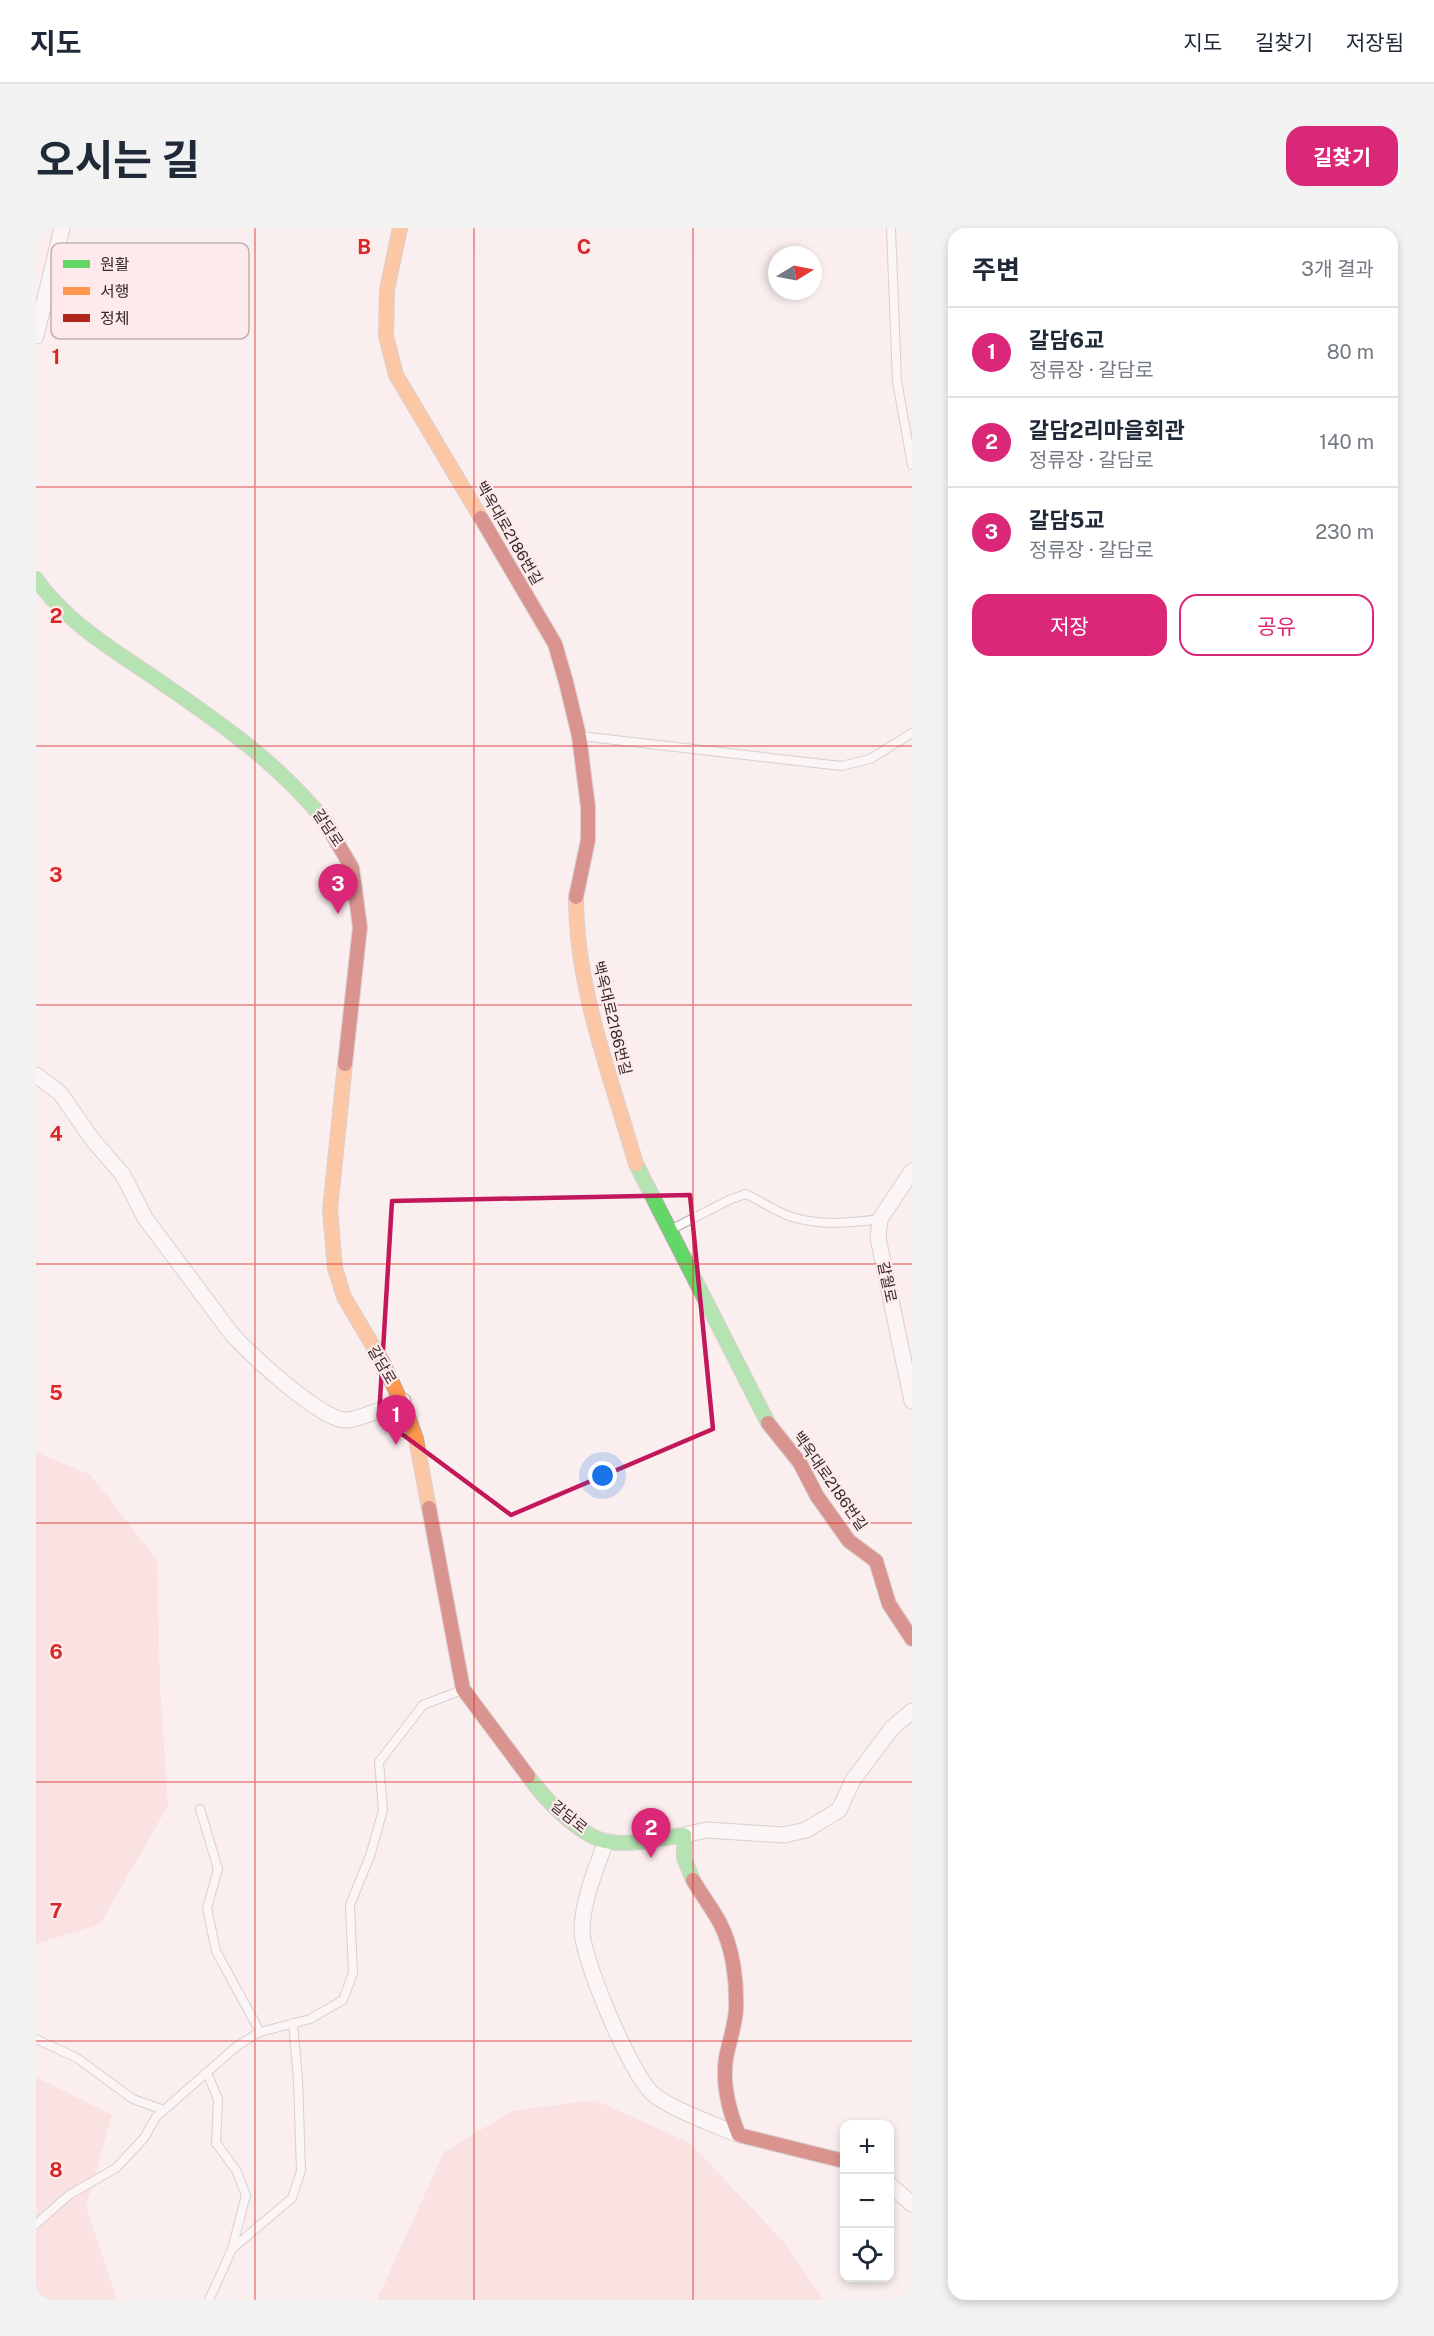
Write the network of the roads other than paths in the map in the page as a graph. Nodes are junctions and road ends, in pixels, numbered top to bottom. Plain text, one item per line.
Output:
1 (63, 228) edge
2 (400, 228) edge
3 (891, 228) edge
4 (59, 243) edge
5 (51, 276) edge
6 (36, 336) edge
7 (912, 465) edge
8 (36, 579) edge
9 (912, 733) edge
10 (579, 736) junction
11 (36, 1075) edge
12 (912, 1171) edge
13 (880, 1220) junction
14 (668, 1232) junction
15 (402, 1401) junction
16 (912, 1401) edge
17 (912, 1639) edge
18 (463, 1689) junction
19 (912, 1711) edge
20 (200, 1809) dead end
21 (684, 1835) junction
22 (606, 1841) junction
23 (293, 2024) junction
24 (261, 2032) junction
25 (36, 2039) edge
26 (207, 2073) junction
27 (164, 2110) junction
28 (739, 2135) junction
29 (840, 2160) edge
30 (894, 2188) edge
31 (912, 2204) edge
32 (36, 2224) edge
33 (232, 2249) junction
34 (209, 2300) edge

1 - 4 street
2 - 10 street, 백옥대로2186번길
3 - 7 lane
5 - 6 street
8 - 15 street, 갈담로
9 - 10 lane
10 - 14 street, 백옥대로2186번길
11 - 15 street
12 - 13 street
13 - 14 lane
13 - 16 street, 갈월로
14 - 17 street, 백옥대로2186번길
15 - 18 street, 갈담로
18 - 22 street, 갈담로
18 - 23 lane
19 - 21 street
20 - 24 lane
21 - 22 street, 갈담로
21 - 28 street
22 - 28 street
23 - 24 lane
23 - 33 lane
24 - 26 lane
25 - 27 lane
26 - 27 lane
26 - 33 lane
27 - 32 lane
28 - 29 street
30 - 31 street
33 - 34 lane

